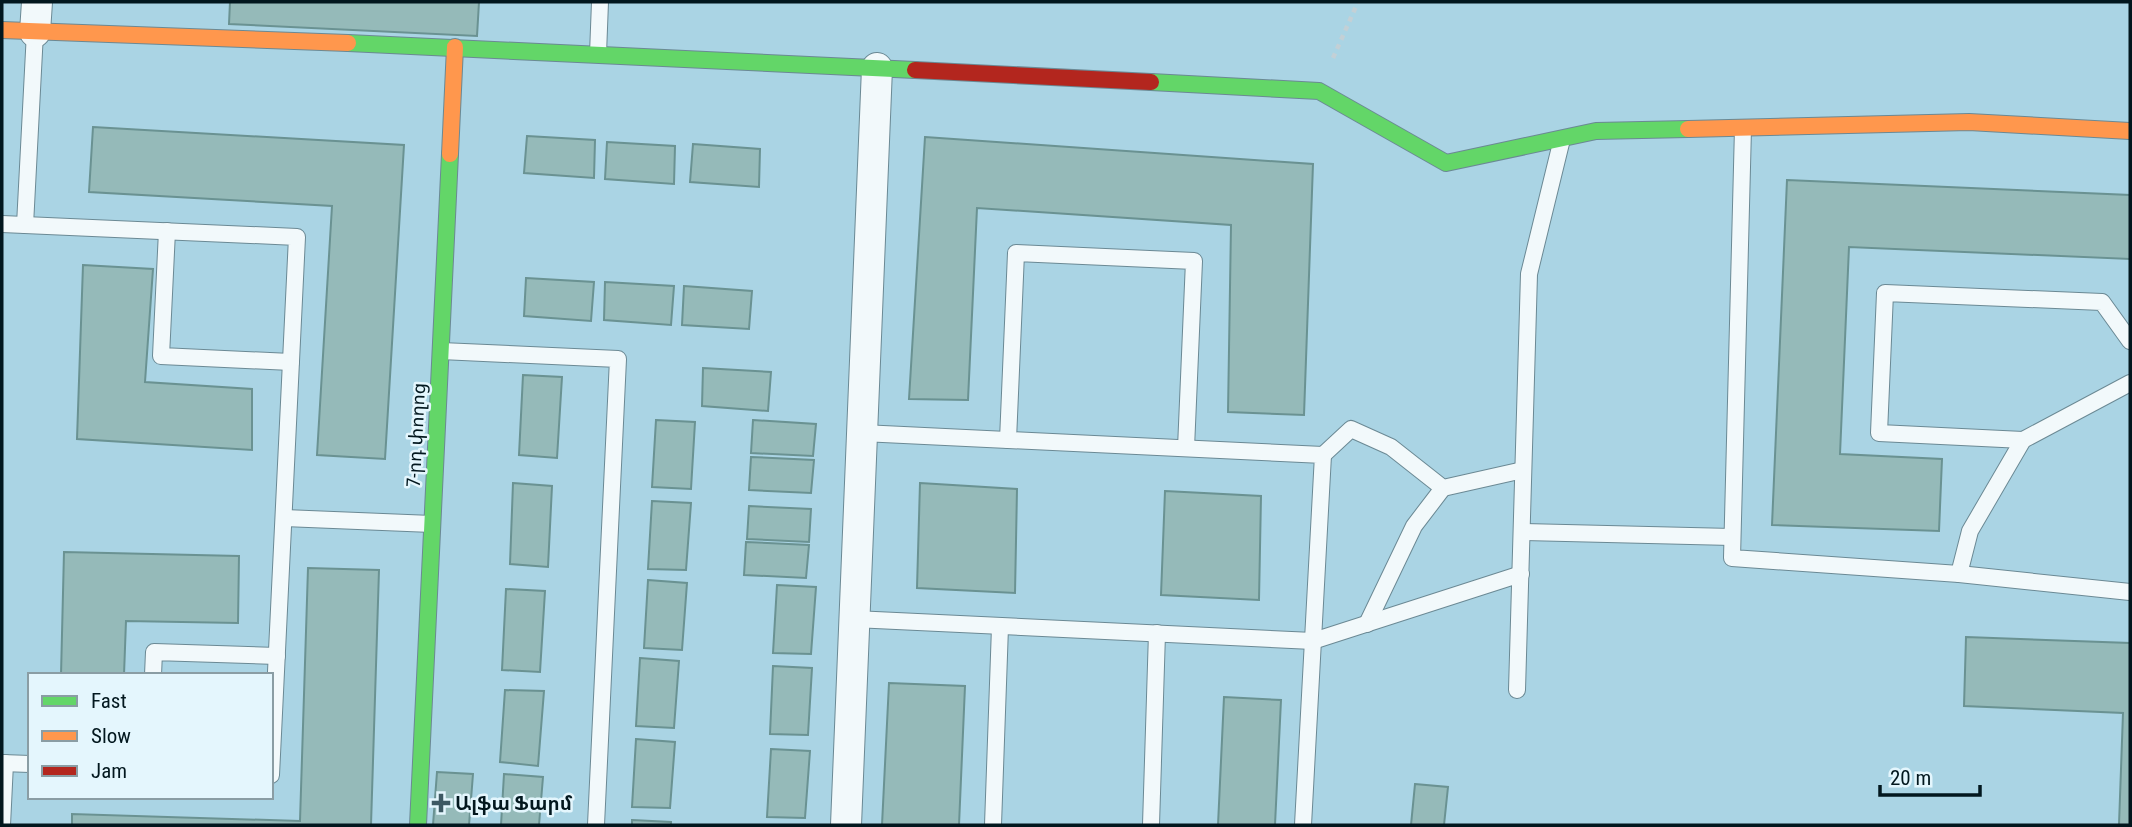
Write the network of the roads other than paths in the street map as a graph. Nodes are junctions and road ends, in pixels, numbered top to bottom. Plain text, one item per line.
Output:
1 (37, 2) edge
2 (600, 2) edge
3 (2, 30) edge
4 (35, 32) junction
5 (455, 47) junction
6 (598, 54) junction
7 (877, 68) junction
8 (1743, 128) junction
9 (2130, 131) edge
10 (1562, 139) junction
11 (2, 223) edge
12 (24, 225) junction
13 (167, 231) junction
14 (2130, 341) edge
15 (440, 351) junction
16 (291, 362) junction
17 (2130, 383) edge
18 (862, 433) junction
19 (1008, 440) junction
20 (2024, 440) junction
21 (1186, 448) junction
22 (1323, 455) junction
23 (1524, 471) junction
24 (1443, 488) junction
25 (284, 519) junction
26 (432, 524) junction
27 (1522, 532) junction
28 (1732, 537) junction
29 (1521, 574) junction
30 (1959, 574) junction
31 (2130, 592) edge
32 (855, 619) junction
33 (1367, 624) junction
34 (1000, 627) junction
35 (1157, 633) junction
36 (1313, 641) junction
37 (277, 656) junction
38 (153, 673) edge
39 (1517, 690) dead end
40 (273, 735) edge
41 (3, 763) edge
42 (28, 764) edge
43 (2, 825) edge
44 (418, 825) edge
45 (596, 825) edge
46 (846, 825) edge
47 (993, 825) edge
48 (1151, 825) edge
49 (1303, 825) edge

1 - 4 street
2 - 6 lane
3 - 4 street
4 - 5 street
4 - 12 lane
5 - 6 street
5 - 15 street, 7-րդ փողոց
6 - 7 street
7 - 10 street
7 - 18 street
8 - 9 street
8 - 10 street
8 - 28 lane
10 - 23 lane
11 - 12 lane
12 - 13 lane
13 - 16 lane
13 - 16 lane
14 - 20 lane
15 - 26 street, 7-րդ փողոց
15 - 45 lane
16 - 25 lane
17 - 20 lane
18 - 19 lane
18 - 32 street
19 - 21 lane
19 - 21 lane
20 - 30 lane
21 - 22 lane
22 - 24 lane
22 - 36 lane
23 - 24 lane
23 - 27 lane
24 - 33 lane
25 - 26 lane
25 - 37 lane
26 - 44 street, 7-րդ փողոց
27 - 28 lane
27 - 29 lane
28 - 30 lane
29 - 33 lane
29 - 39 lane
30 - 31 lane
32 - 34 lane
32 - 46 street
33 - 36 lane
34 - 35 lane
34 - 47 lane
35 - 36 lane
35 - 48 lane
36 - 49 lane
37 - 38 lane
37 - 40 lane
41 - 42 lane
41 - 43 lane

